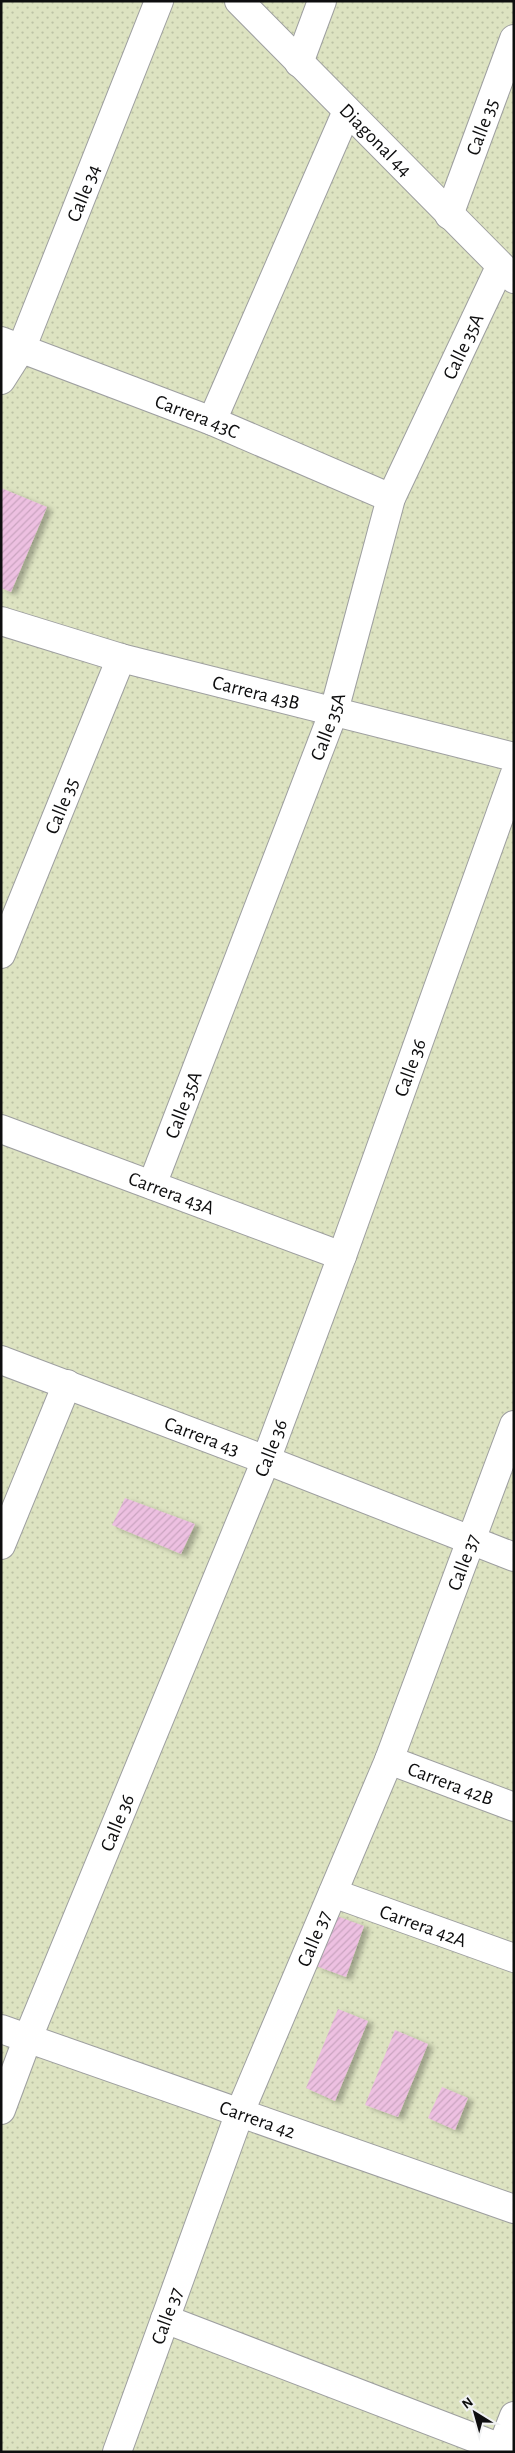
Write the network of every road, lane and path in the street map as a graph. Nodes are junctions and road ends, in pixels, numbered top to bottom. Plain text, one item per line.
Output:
1 (159, 1) edge
2 (238, 1) edge
3 (322, 1) edge
4 (514, 39) edge
5 (300, 63) junction
6 (347, 111) junction
7 (449, 215) junction
8 (507, 273) edge
9 (12, 344) edge
10 (1, 380) edge
11 (212, 420) junction
12 (391, 498) junction
13 (1, 621) edge
14 (121, 658) junction
15 (334, 711) junction
16 (514, 757) edge
17 (514, 776) edge
18 (1, 954) edge
19 (1, 1129) edge
20 (152, 1185) junction
21 (342, 1256) junction
22 (1, 1360) edge
23 (67, 1384) junction
24 (514, 1426) edge
25 (266, 1460) junction
26 (471, 1540) junction
27 (1, 1545) edge
28 (514, 1557) edge
29 (389, 1760) junction
30 (514, 1807) edge
31 (333, 1892) junction
32 (514, 1958) edge
33 (1, 2029) edge
34 (28, 2040) junction
35 (1, 2110) edge
36 (240, 2112) junction
37 (514, 2209) edge
38 (164, 2319) junction
39 (514, 2416) edge
40 (501, 2450) edge
41 (117, 2452) edge

1 - 9 street, Calle 34
2 - 5 street, Diagonal 44
3 - 5 street
4 - 7 street, Calle 35
5 - 6 street, Diagonal 44
6 - 7 street, Diagonal 44
6 - 11 street
7 - 8 street, Diagonal 44
8 - 12 street, Calle 35A
9 - 10 street, Calle 34
9 - 11 street, Carrera 43C
11 - 12 street, Carrera 43C
12 - 15 street, Calle 35A
13 - 14 street, Carrera 43B
14 - 15 street, Carrera 43B
14 - 18 street, Calle 35
15 - 16 street, Carrera 43B
15 - 20 street, Calle 35A
17 - 21 street, Calle 36
19 - 20 street, Carrera 43A
20 - 21 street, Carrera 43A
21 - 25 street, Calle 36
22 - 23 street, Carrera 43
23 - 25 street, Carrera 43
23 - 27 street
24 - 26 street, Calle 37
25 - 26 street, Carrera 43
25 - 34 street, Calle 36
26 - 28 street, Carrera 43
26 - 29 street, Calle 37
29 - 30 street, Carrera 42B
29 - 31 street, Calle 37
31 - 32 street, Carrera 42A
31 - 36 street, Calle 37
33 - 34 street, Carrera 42
34 - 35 street, Calle 36
34 - 36 street, Carrera 42
36 - 37 street, Carrera 42
36 - 38 street, Calle 37
38 - 40 street
38 - 41 street, Calle 37
39 - 40 street

